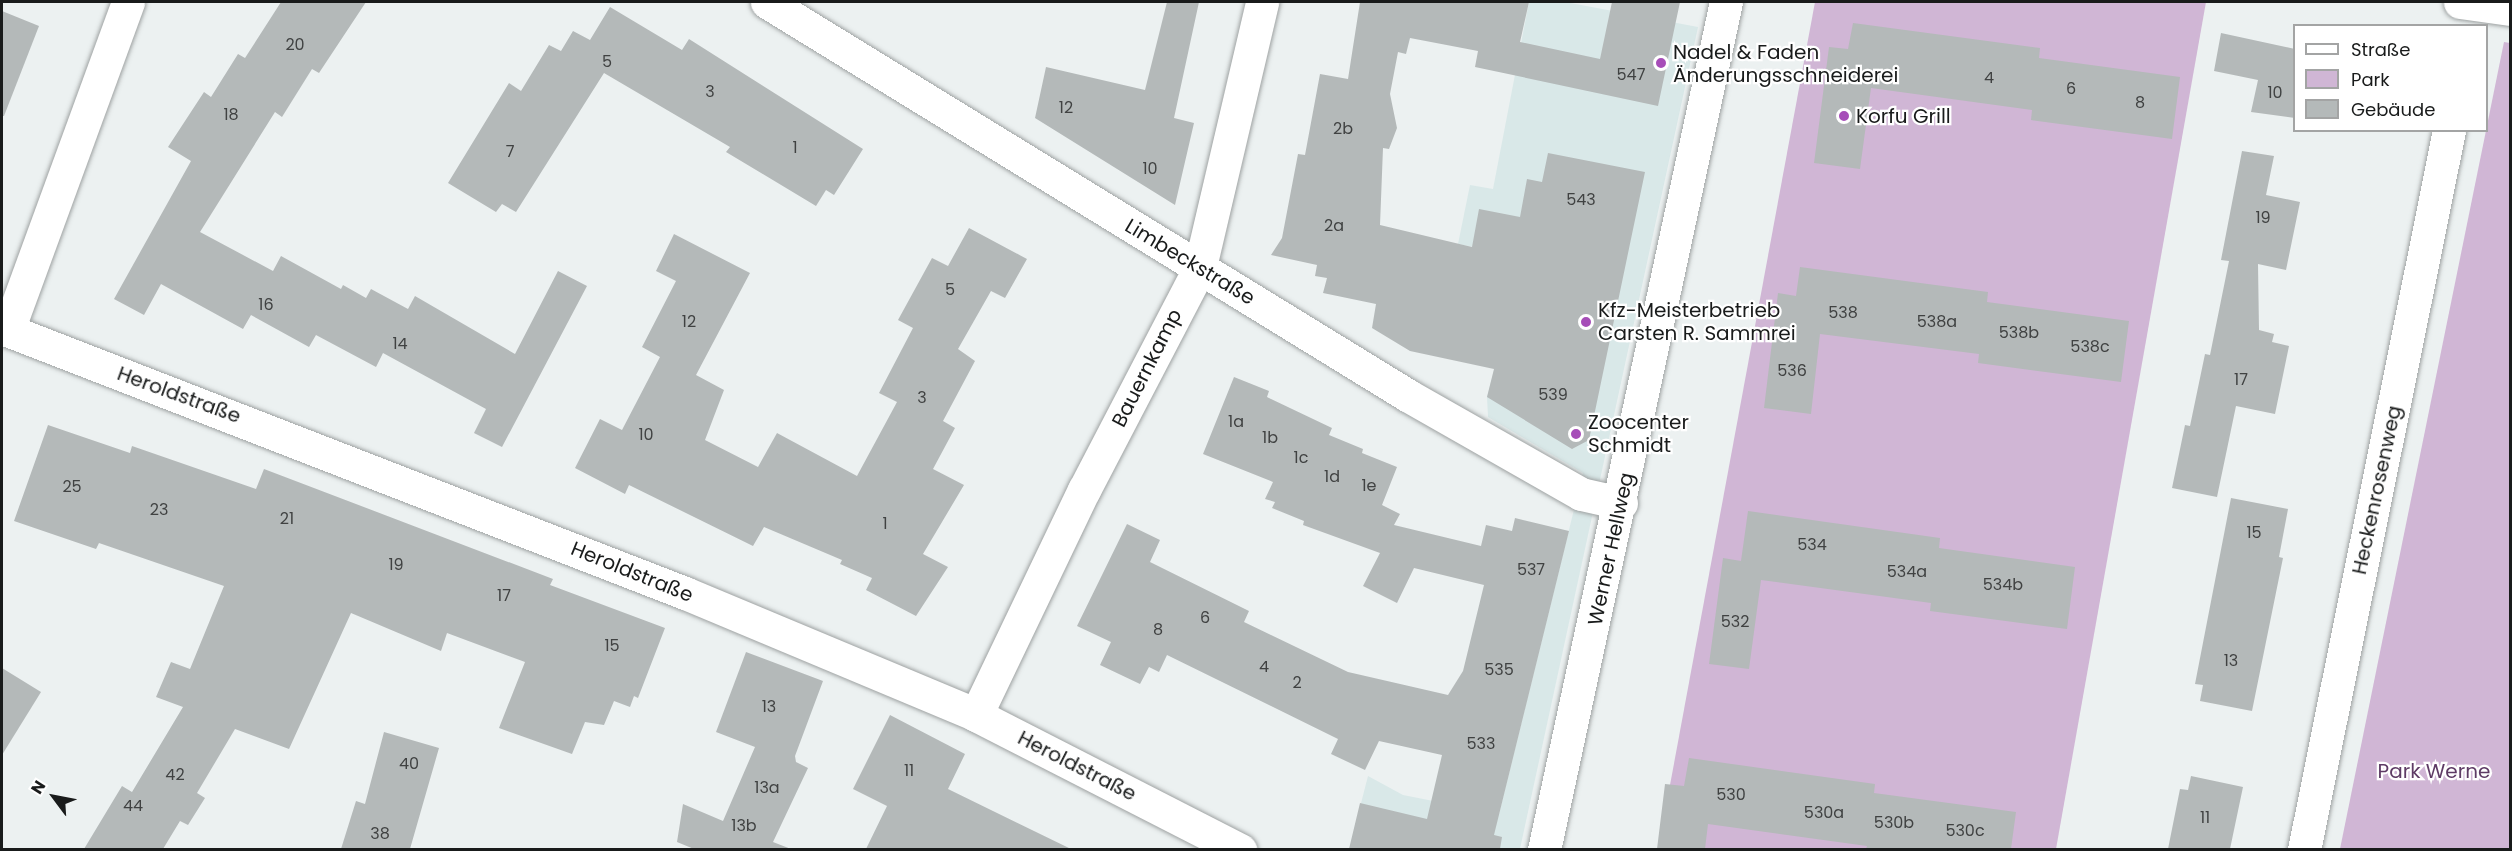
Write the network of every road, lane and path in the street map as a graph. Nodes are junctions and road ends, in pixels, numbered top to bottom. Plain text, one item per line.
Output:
1 (128, 2) edge
2 (767, 2) edge
3 (1262, 2) edge
4 (1726, 2) edge
5 (2511, 9) edge
6 (2469, 10) edge
7 (2450, 132) edge
8 (1200, 267) junction
9 (5, 329) edge
10 (1621, 503) junction
11 (976, 715) junction
12 (1240, 849) edge
13 (1544, 849) edge
14 (2304, 849) edge

1 - 9 street, Heroldstraße
2 - 8 street, Limbeckstraße
3 - 8 street, Bauernkamp
4 - 10 street, Werner Hellweg
5 - 6 street
7 - 14 street, Heckenrosenweg
8 - 10 street, Limbeckstraße
8 - 11 street, Bauernkamp
9 - 11 street, Heroldstraße
10 - 13 street, Werner Hellweg
11 - 12 street, Heroldstraße

